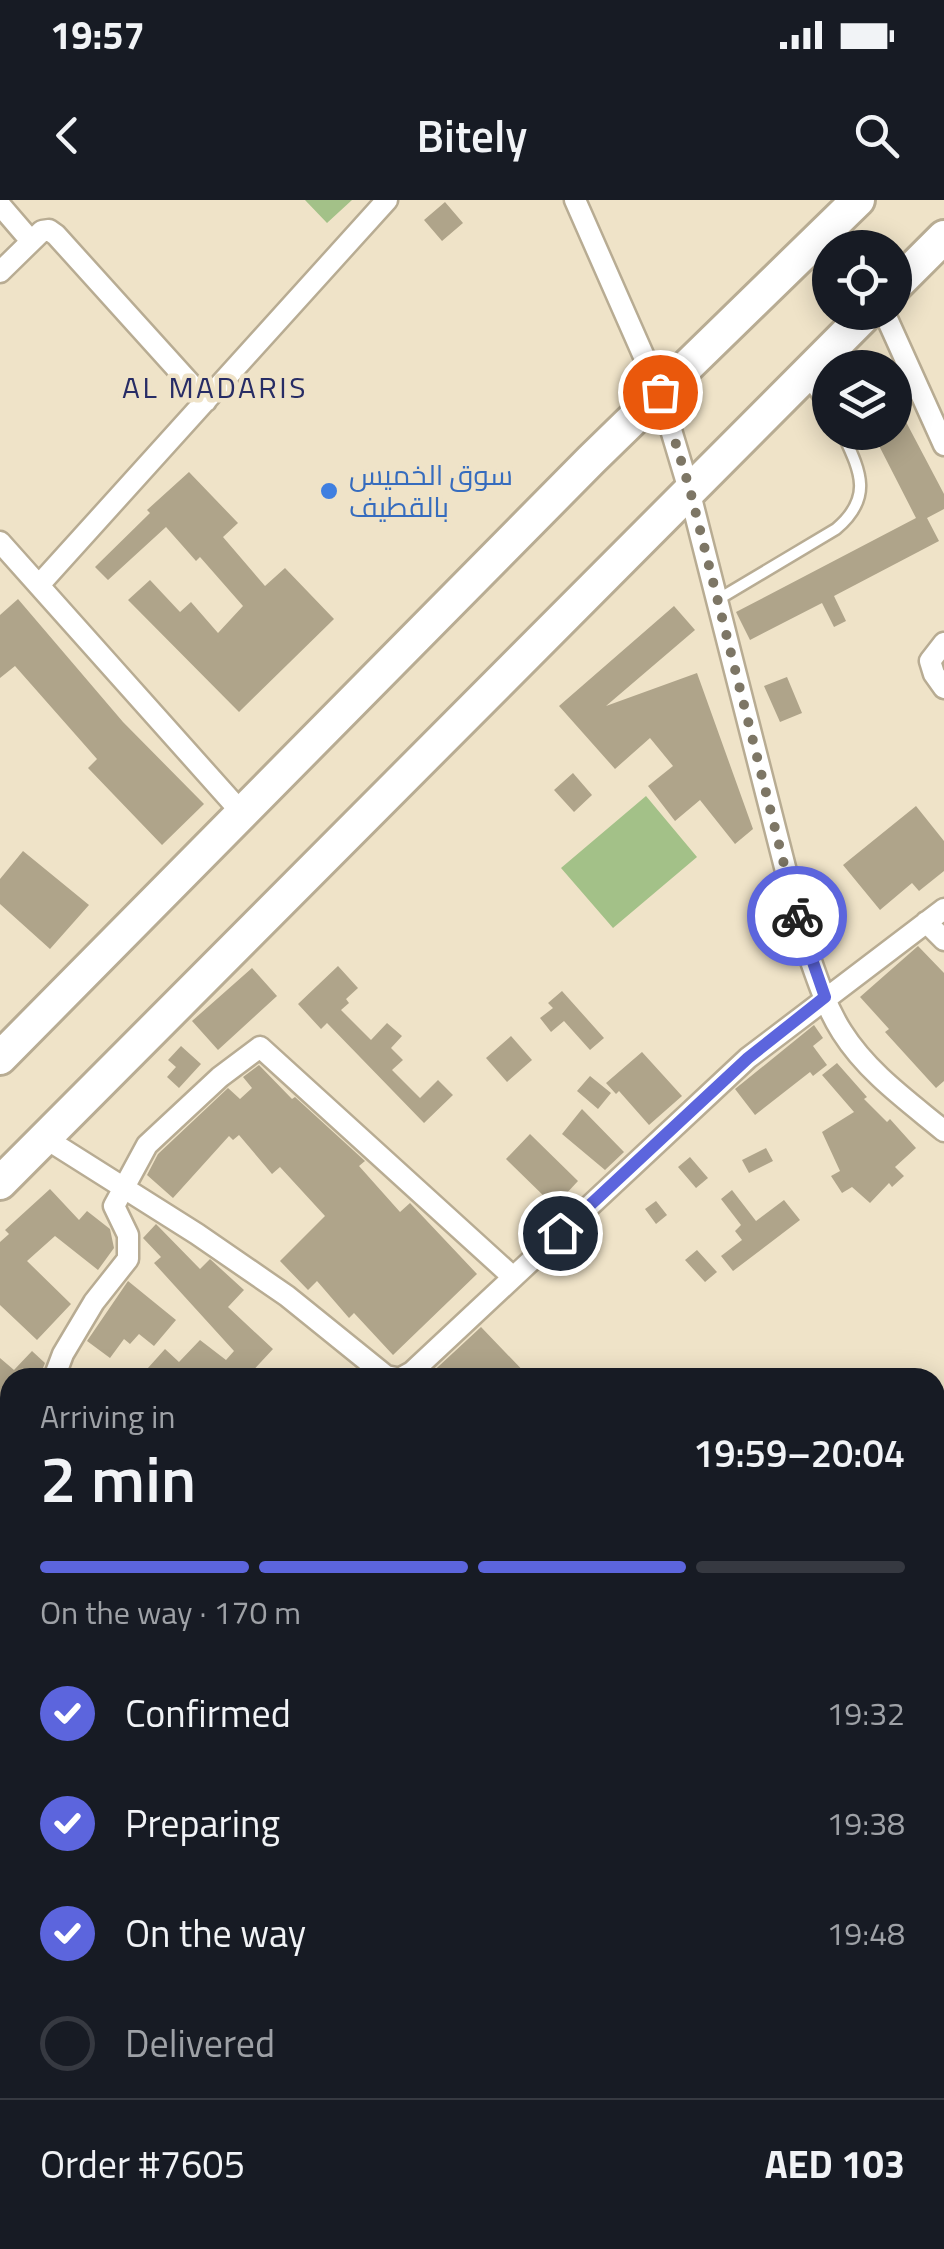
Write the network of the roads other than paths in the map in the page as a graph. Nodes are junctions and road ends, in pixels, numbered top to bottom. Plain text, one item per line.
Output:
1 (388, 200) edge
2 (576, 200) edge
3 (858, 200) edge
4 (0, 205) edge
5 (944, 237) edge
6 (31, 241) junction
7 (912, 269) edge
8 (0, 272) edge
9 (850, 330) edge
10 (892, 330) edge
11 (804, 376) junction
12 (812, 388) edge
13 (660, 392) junction
14 (206, 401) junction
15 (944, 445) edge
16 (850, 450) edge
17 (690, 490) junction
18 (0, 542) edge
19 (39, 585) junction
20 (718, 600) junction
21 (944, 643) edge
22 (944, 688) edge
23 (242, 813) junction
24 (944, 909) edge
25 (926, 922) junction
26 (944, 940) edge
27 (825, 997) junction
28 (0, 1058) edge
29 (944, 1131) edge
30 (45, 1138) junction
31 (0, 1183) edge
32 (124, 1188) junction
33 (514, 1277) junction
34 (58, 1368) edge
35 (376, 1368) edge
36 (416, 1368) edge

1 - 14 street
2 - 13 street
3 - 13 main road
4 - 6 street
5 - 7 main road
6 - 8 street
6 - 14 street
9 - 11 main road
10 - 15 street
11 - 12 lane
11 - 17 main road
13 - 17 street
13 - 23 main road
14 - 19 street
16 - 20 lane
17 - 20 street
17 - 30 main road
18 - 19 street
19 - 23 street
20 - 27 street
21 - 22 street
23 - 28 main road
24 - 25 street
25 - 26 street
25 - 27 street
27 - 29 street
27 - 33 street
30 - 31 main road
30 - 32 street
32 - 33 street
32 - 34 street
32 - 35 street
33 - 36 street

